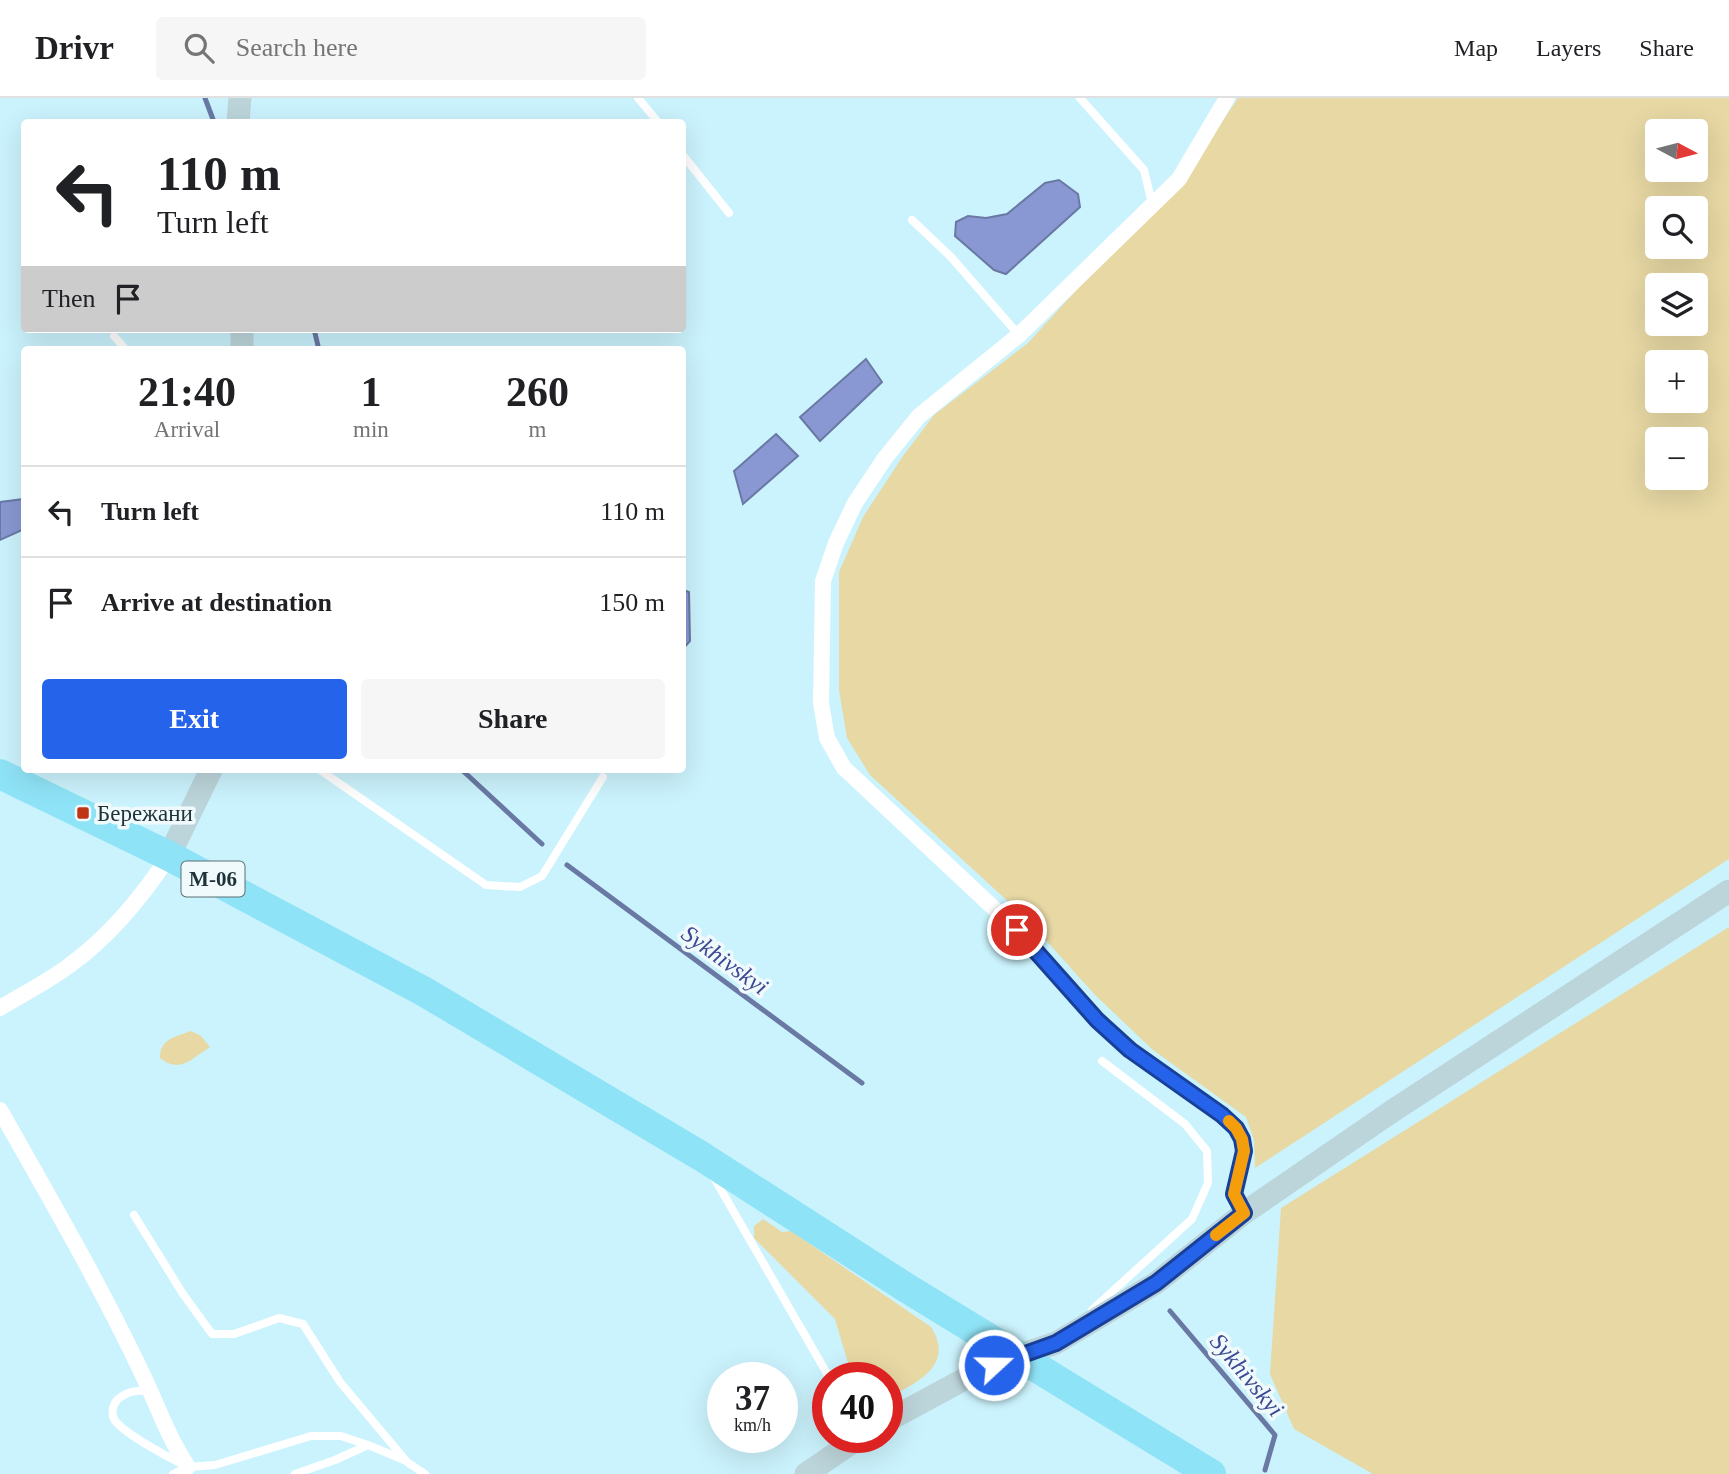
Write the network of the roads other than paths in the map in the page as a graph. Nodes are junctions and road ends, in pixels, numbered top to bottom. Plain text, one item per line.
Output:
1 (240, 98) edge
2 (638, 98) edge
3 (1080, 98) edge
4 (1227, 98) edge
5 (238, 119) edge
6 (656, 119) edge
7 (686, 159) edge
8 (1152, 203) junction
9 (729, 213) dead end
10 (912, 220) dead end
11 (1019, 335) junction
12 (114, 336) dead end
13 (123, 346) edge
14 (210, 773) edge
15 (324, 773) edge
16 (0, 774) edge
17 (603, 776) dead end
18 (169, 856) junction
19 (1729, 891) edge
20 (0, 1008) edge
21 (1102, 1061) dead end
22 (0, 1110) edge
23 (701, 1156) junction
24 (1244, 1213) junction
25 (134, 1215) dead end
26 (1056, 1343) junction
27 (1017, 1356) junction
28 (820, 1362) edge
29 (150, 1392) junction
30 (903, 1412) edge
31 (368, 1444) junction
32 (837, 1453) edge
33 (407, 1462) junction
34 (181, 1471) edge
35 (295, 1474) edge
36 (425, 1474) edge
37 (806, 1474) edge
38 (1211, 1474) edge

1 - 5 street
2 - 6 lane
3 - 8 lane
4 - 8 street
7 - 9 lane
8 - 11 street
10 - 11 lane
11 - 24 street
12 - 13 lane
14 - 18 street
15 - 17 lane
16 - 18 highway, М-06
18 - 20 street
18 - 23 highway, М-06
19 - 24 street
21 - 26 lane
22 - 29 street
23 - 27 highway, М-06
23 - 28 lane
24 - 26 street
25 - 33 lane
26 - 27 street
27 - 30 street
27 - 38 highway, М-06
29 - 34 street
29 - 34 lane
31 - 33 lane
31 - 34 lane
31 - 35 lane
32 - 37 street
33 - 36 lane

